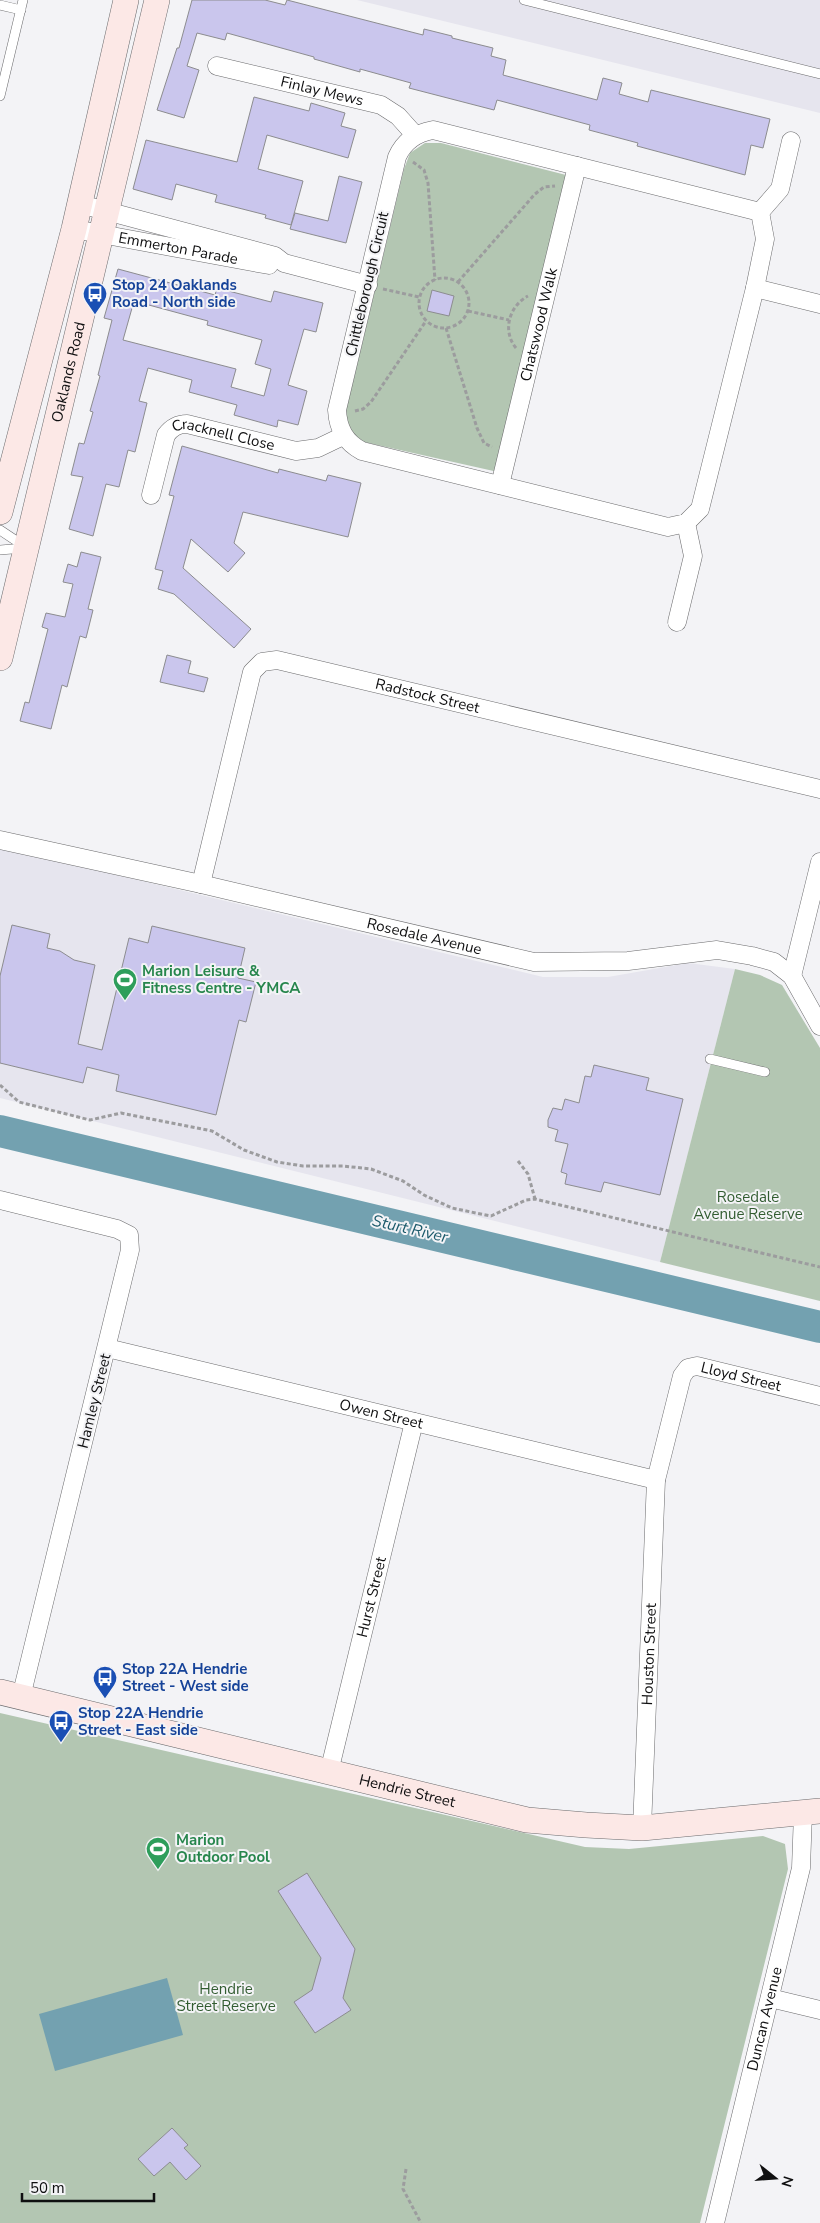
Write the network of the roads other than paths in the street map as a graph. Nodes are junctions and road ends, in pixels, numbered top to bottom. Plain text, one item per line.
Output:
1 (23, 0) edge
2 (126, 0) edge
3 (157, 0) edge
4 (524, 0) edge
5 (0, 5) edge
6 (21, 10) junction
7 (217, 66) dead end
8 (820, 74) edge
9 (0, 96) edge
10 (415, 135) junction
11 (791, 141) dead end
12 (578, 166) junction
13 (80, 204) junction
14 (106, 210) junction
15 (760, 212) junction
16 (74, 229) junction
17 (100, 234) junction
18 (284, 263) junction
19 (368, 285) junction
20 (755, 288) junction
21 (820, 304) edge
22 (343, 436) junction
23 (500, 485) junction
24 (151, 496) dead end
25 (0, 512) edge
26 (686, 523) junction
27 (0, 530) edge
28 (27, 548) junction
29 (0, 550) edge
30 (677, 622) dead end
31 (0, 658) edge
32 (820, 789) edge
33 (0, 840) edge
34 (820, 862) edge
35 (201, 884) junction
36 (818, 884) edge
37 (792, 976) junction
38 (820, 1026) edge
39 (710, 1059) dead end
40 (765, 1072) dead end
41 (0, 1200) edge
42 (107, 1348) junction
43 (820, 1396) edge
44 (414, 1422) junction
45 (656, 1480) junction
46 (10, 1694) edge
47 (329, 1772) junction
48 (812, 1812) edge
49 (642, 1828) junction
50 (770, 1998) junction
51 (820, 2010) edge
52 (715, 2223) edge

1 - 6 lane
2 - 13 main road, Oaklands Road
3 - 14 main road, Oaklands Road
4 - 8 lane
5 - 6 lane
6 - 9 lane
7 - 10 street, Finlay Mews
10 - 12 street
10 - 19 street, Chittleborough Circuit
11 - 15 street
12 - 15 street
12 - 23 street, Chatswood Walk
13 - 14 street, Emmerton Parade
13 - 16 main road, Oaklands Road
14 - 17 main road, Oaklands Road
14 - 18 street, Emmerton Parade
15 - 20 street
16 - 17 street, Emmerton Parade
16 - 25 main road, Oaklands Road
17 - 18 street, Emmerton Parade
17 - 28 main road, Oaklands Road
18 - 19 street, Emmerton Parade
19 - 22 street, Chittleborough Circuit
20 - 21 street
20 - 26 street
22 - 23 street
22 - 24 street, Cracknell Close
23 - 26 street
26 - 30 street
27 - 28 lane
28 - 29 lane
28 - 31 main road, Oaklands Road
32 - 35 street, Radstock Street
33 - 35 street, Rosedale Avenue
34 - 36 street
35 - 37 street, Rosedale Avenue
36 - 37 street
37 - 38 street, Rosedale Avenue
39 - 40 lane
41 - 42 street, Hamley Street
42 - 44 street, Owen Street
42 - 46 street, Hamley Street
43 - 45 street, Lloyd Street
44 - 45 street, Owen Street
44 - 47 street, Hurst Street
45 - 49 street, Houston Street
46 - 47 main road, Hendrie Street
47 - 49 main road, Hendrie Street
48 - 49 main road, Hendrie Street
48 - 50 street, Duncan Avenue
50 - 51 street
50 - 52 street, Duncan Avenue

